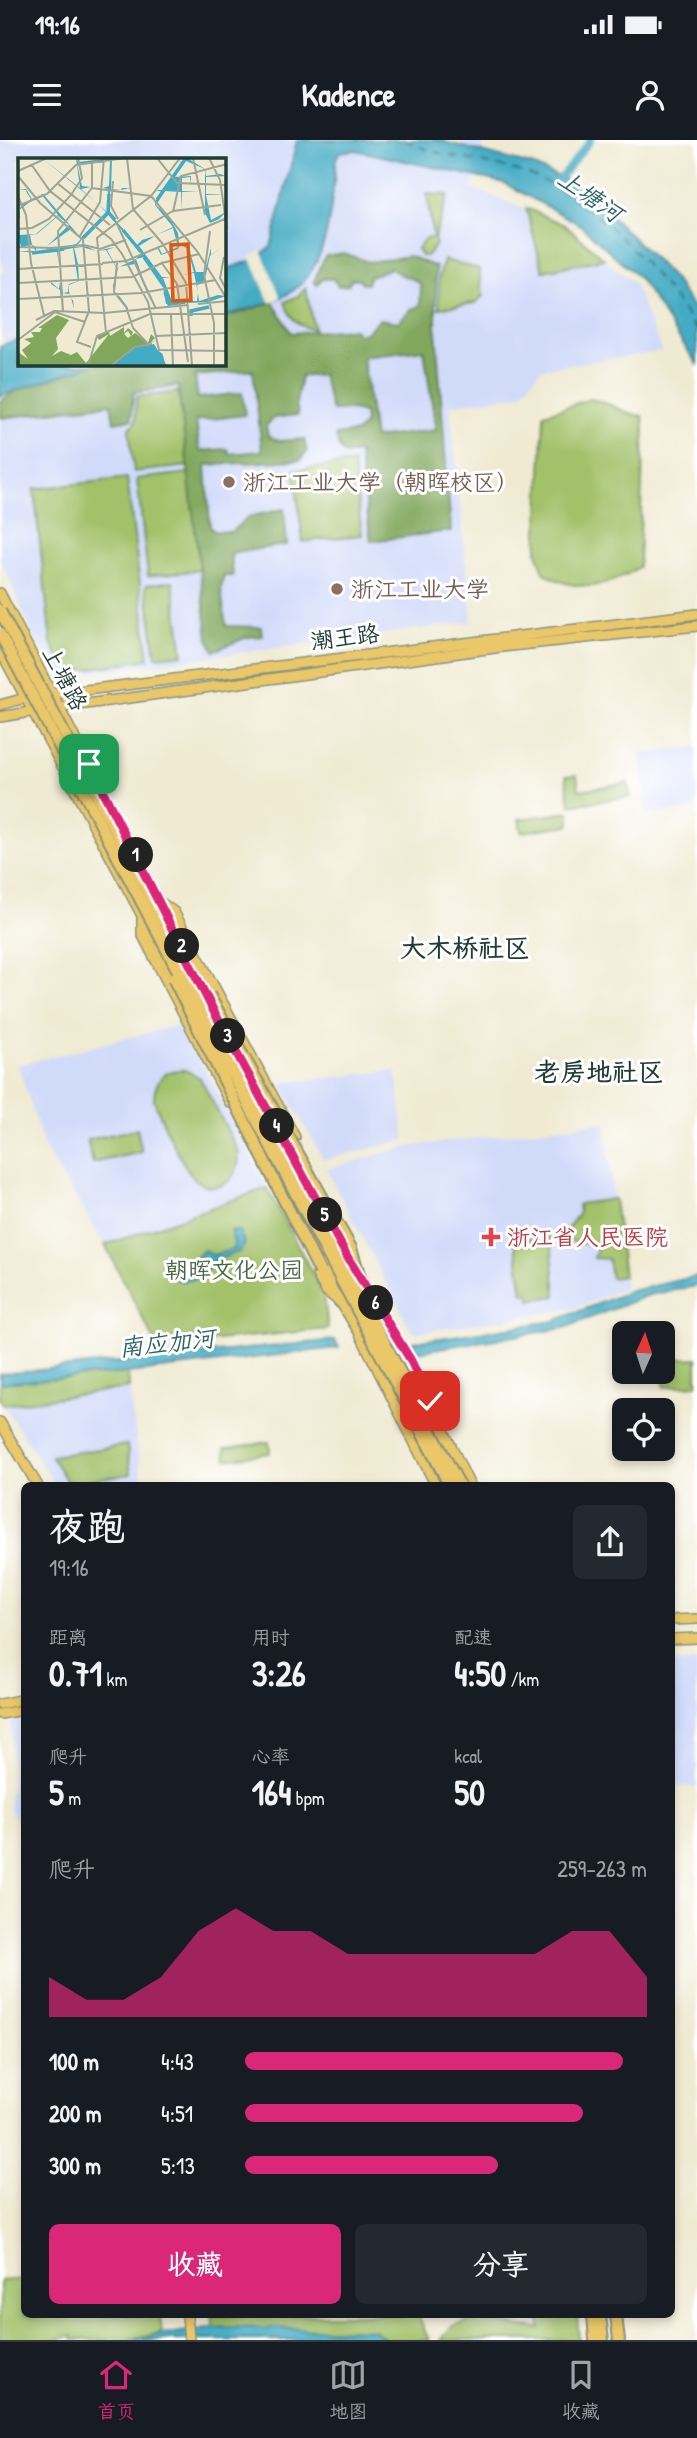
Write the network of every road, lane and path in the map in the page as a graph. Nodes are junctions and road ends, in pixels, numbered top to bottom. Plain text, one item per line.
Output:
1 (0, 593) edge
2 (0, 611) edge
3 (697, 614) edge
4 (697, 626) edge
5 (0, 634) edge
6 (0, 650) edge
7 (51, 694) junction
8 (24, 698) junction
9 (0, 705) edge
10 (59, 708) junction
11 (32, 711) junction
12 (0, 718) edge
13 (152, 910) junction
14 (361, 1280) junction
15 (340, 1302) junction
16 (0, 1422) edge
17 (36, 1482) edge
18 (434, 1482) edge
19 (448, 1482) edge
20 (458, 1482) edge
21 (468, 1482) edge
22 (697, 1619) edge
23 (675, 1620) edge
24 (697, 1638) edge
25 (675, 1639) edge
26 (21, 1700) edge
27 (0, 1704) edge
28 (21, 1710) edge
29 (0, 1714) edge
30 (187, 2318) edge
31 (593, 2318) edge
32 (600, 2318) edge
33 (616, 2318) edge
34 (189, 2340) edge
35 (595, 2340) edge
36 (603, 2340) edge
37 (620, 2340) edge

1 - 7 main road, 上塘路
2 - 13 highway, bridge
3 - 7 main road, 潮王路
4 - 10 main road, 潮王路
5 - 13 highway, bridge
6 - 8 main road, 上塘路
7 - 8 main road, 潮王路
7 - 10 main road, 上塘路
8 - 9 main road, 潮王路
8 - 11 main road, 上塘路
10 - 11 main road, 潮王路
10 - 13 main road, 上塘路
11 - 12 main road, 潮王路
11 - 13 main road, 上塘路
13 - 14 main road, 上塘路
13 - 14 highway, bridge
13 - 15 main road, 上塘路
13 - 15 highway, bridge
13 - 19 highway, bridge
13 - 20 highway, bridge
14 - 21 main road, 上塘路
15 - 18 main road, 上塘路
16 - 17 main road
22 - 23 main road
24 - 25 main road
26 - 27 main road
28 - 29 main road
30 - 34 main road
31 - 35 highway
32 - 36 highway
33 - 37 highway

